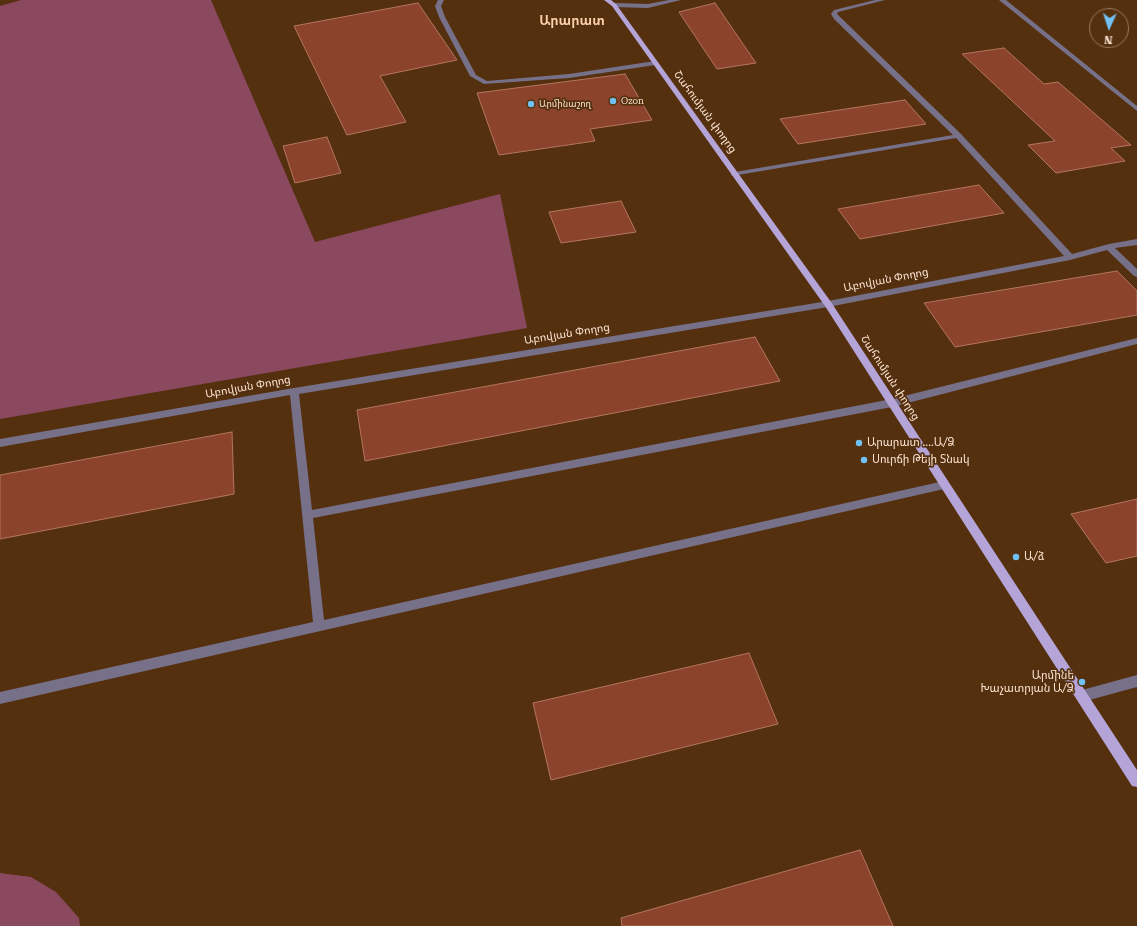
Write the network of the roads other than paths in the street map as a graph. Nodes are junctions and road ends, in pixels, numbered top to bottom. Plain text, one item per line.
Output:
1 (441, 0) edge
2 (678, 0) edge
3 (882, 0) edge
4 (1002, 0) edge
5 (614, 2) edge
6 (655, 63) junction
7 (1137, 109) edge
8 (958, 136) junction
9 (735, 174) junction
10 (1137, 242) edge
11 (1109, 247) junction
12 (1070, 257) junction
13 (1137, 274) edge
14 (828, 304) junction
15 (1137, 341) edge
16 (294, 391) junction
17 (892, 403) junction
18 (0, 443) edge
19 (944, 486) junction
20 (307, 515) junction
21 (319, 626) junction
22 (1137, 681) edge
23 (1082, 696) junction
24 (0, 698) edge
25 (1137, 781) edge

1 - 6 street
2 - 5 street
3 - 8 street
4 - 7 street
5 - 6 main road, Շահումյան փողոց
6 - 9 main road, Շահումյան փողոց
8 - 9 street
8 - 12 street
9 - 14 main road, Շահումյան փողոց
10 - 11 street, Աբովյան Փողոց
11 - 12 street, Աբովյան Փողոց
11 - 13 street
12 - 14 street, Աբովյան Փողոց
14 - 16 street, Աբովյան Փողոց
14 - 17 main road, Շահումյան փողոց
15 - 17 street
16 - 18 street, Աբովյան Փողոց
16 - 20 street
17 - 19 main road, Շահումյան փողոց
17 - 20 street
19 - 21 street
19 - 23 main road, Շահումյան փողոց
20 - 21 street
21 - 24 street
22 - 23 street
23 - 25 main road, Շահումյան փողոց

